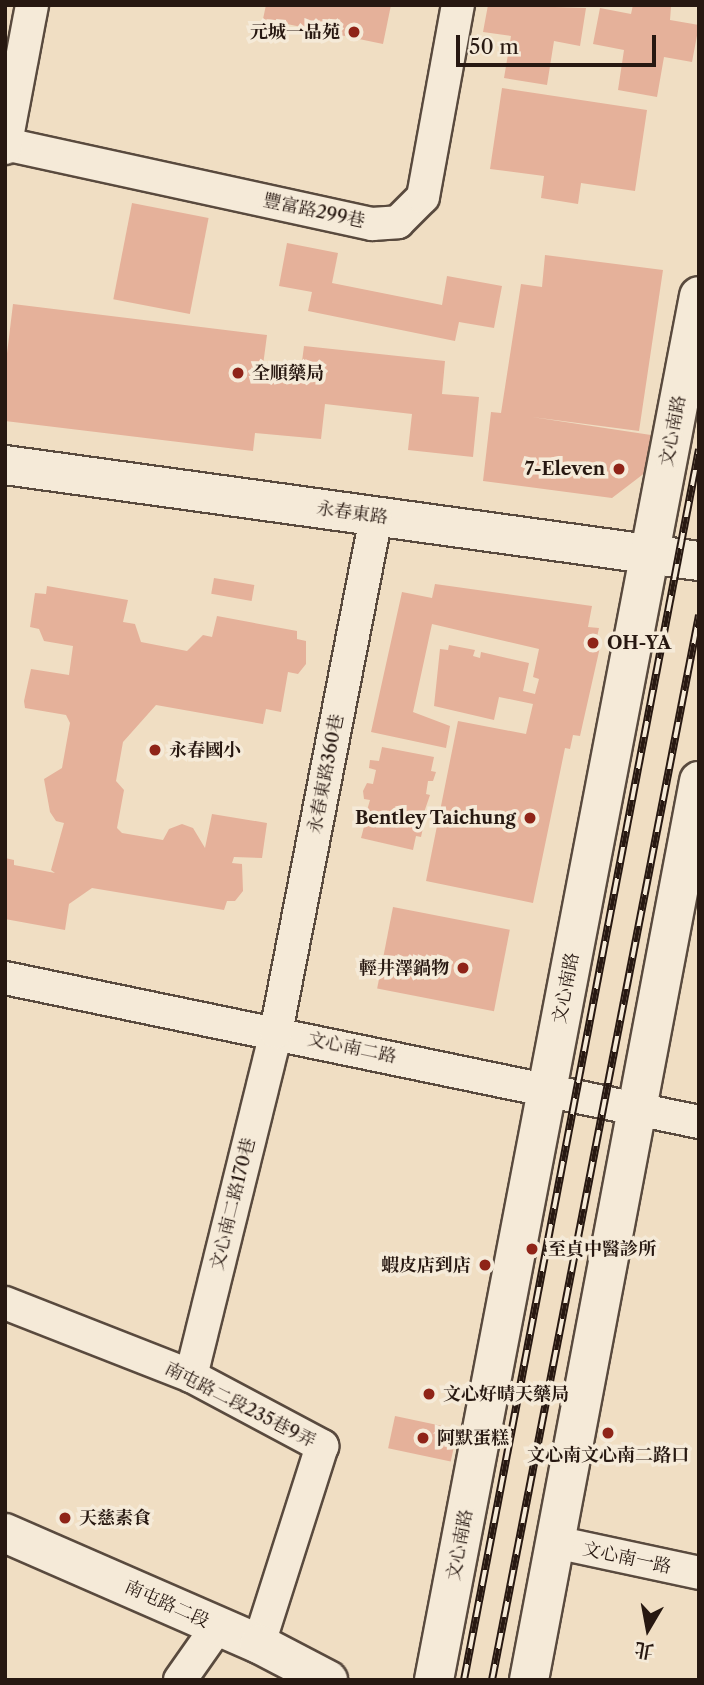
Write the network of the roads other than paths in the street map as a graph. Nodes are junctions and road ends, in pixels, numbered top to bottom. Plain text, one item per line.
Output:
1 (32, 5) edge
2 (458, 5) edge
3 (5, 145) edge
4 (699, 296) edge
5 (5, 465) edge
6 (376, 517) junction
7 (649, 555) junction
8 (699, 561) edge
9 (699, 781) edge
10 (5, 978) edge
11 (276, 1032) junction
12 (547, 1089) junction
13 (637, 1108) junction
14 (699, 1122) edge
15 (5, 1304) edge
16 (191, 1376) junction
17 (5, 1533) edge
18 (555, 1542) junction
19 (699, 1573) edge
20 (218, 1626) junction
21 (258, 1644) junction
22 (180, 1680) edge
23 (328, 1680) edge
24 (434, 1680) edge
25 (529, 1680) edge

1 - 3 street
2 - 3 street, 豐富路299巷
4 - 7 main road, 文心南路
5 - 6 main road, 永春東路
6 - 7 main road, 永春東路
6 - 11 street, 永春東路360巷
7 - 8 main road, 永春東路
7 - 12 main road, 文心南路
9 - 13 main road
10 - 11 street, 文心南二路
11 - 12 street, 文心南二路
11 - 16 street, 文心南二路170巷
12 - 13 street, 文心南二路
12 - 24 main road, 文心南路
13 - 14 street, 文心南二路
13 - 18 main road
15 - 16 street, 南屯路二段235巷9弄
16 - 21 street, 南屯路二段235巷9弄
17 - 20 main road, 南屯路二段
18 - 19 street, 文心南一路
18 - 25 main road
20 - 21 main road, 南屯路二段
20 - 22 street
21 - 23 main road, 南屯路二段

